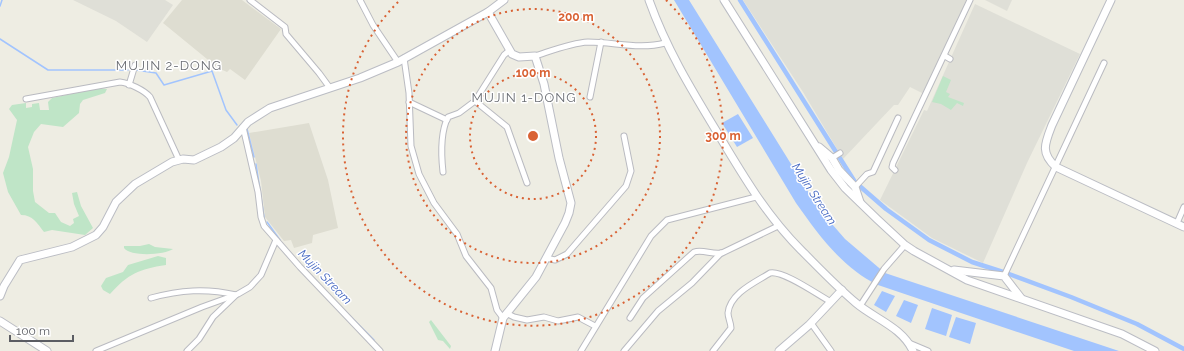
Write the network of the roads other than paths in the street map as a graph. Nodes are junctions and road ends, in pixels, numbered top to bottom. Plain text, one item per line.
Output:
1 (250, 0) edge
2 (360, 0) edge
3 (504, 0) edge
4 (649, 0) edge
5 (724, 0) edge
6 (970, 0) edge
7 (1111, 0) edge
8 (488, 12) junction
9 (601, 42) junction
10 (665, 42) junction
11 (510, 50) junction
12 (535, 56) junction
13 (945, 56) junction
14 (950, 59) dead end
15 (401, 60) junction
16 (1104, 63) dead end
17 (135, 65) dead end
18 (129, 85) junction
19 (330, 88) junction
20 (590, 97) dead end
21 (26, 99) dead end
22 (475, 101) junction
23 (409, 102) junction
24 (898, 118) dead end
25 (446, 120) junction
26 (243, 127) junction
27 (624, 136) dead end
28 (812, 141) junction
29 (840, 153) dead end
30 (833, 157) junction
31 (179, 160) junction
32 (1056, 167) junction
33 (895, 170) dead end
34 (443, 172) dead end
35 (527, 183) dead end
36 (857, 185) junction
37 (756, 196) junction
38 (861, 204) junction
39 (1184, 207) edge
40 (1177, 223) junction
41 (778, 226) junction
42 (1184, 227) edge
43 (276, 240) junction
44 (905, 245) junction
45 (722, 253) junction
46 (546, 258) junction
47 (950, 270) junction
48 (1004, 276) junction
49 (842, 290) junction
50 (236, 295) junction
51 (0, 296) edge
52 (150, 298) dead end
53 (1021, 299) junction
54 (831, 302) junction
55 (860, 306) junction
56 (505, 315) junction
57 (630, 318) dead end
58 (0, 321) edge
59 (811, 323) junction
60 (595, 326) junction
61 (910, 343) junction
62 (47, 351) edge
63 (96, 351) edge
64 (187, 351) edge
65 (379, 351) edge
66 (495, 351) edge
67 (580, 351) edge
68 (624, 351) edge
69 (713, 351) edge
70 (779, 351) edge
71 (831, 351) edge
72 (913, 351) edge
73 (928, 351) edge
74 (1155, 351) edge

1 - 19 street
2 - 15 street
3 - 8 street
4 - 10 street
5 - 28 street
6 - 13 street
7 - 32 street
8 - 11 street
8 - 15 street
9 - 10 street
9 - 12 street
9 - 20 street
10 - 37 street
11 - 12 street
11 - 22 street
12 - 46 street
13 - 14 street
13 - 33 street
15 - 19 street
15 - 23 street
16 - 32 street
17 - 18 street
18 - 21 street
18 - 31 street
19 - 26 street
22 - 25 street
22 - 35 street
23 - 25 street
23 - 56 street
24 - 36 street
25 - 34 street
26 - 31 street
26 - 43 street
27 - 46 street
28 - 30 street
28 - 38 street
29 - 30 street
30 - 36 street
31 - 51 street
32 - 40 street
32 - 48 street
36 - 38 street
37 - 41 street
37 - 60 street
38 - 44 street
39 - 40 street
40 - 42 street
41 - 45 street
41 - 49 street
43 - 50 street
43 - 65 street
44 - 47 street
44 - 55 street
45 - 57 street
45 - 68 street
46 - 56 street
47 - 48 street
47 - 53 street
48 - 53 street
49 - 54 street
49 - 55 street
50 - 52 street
50 - 63 street
50 - 64 street
53 - 74 street
54 - 59 street
54 - 69 street
55 - 61 street
56 - 60 street
56 - 66 street
58 - 62 street
59 - 70 street
59 - 71 street
60 - 67 street
61 - 72 street
61 - 73 street

